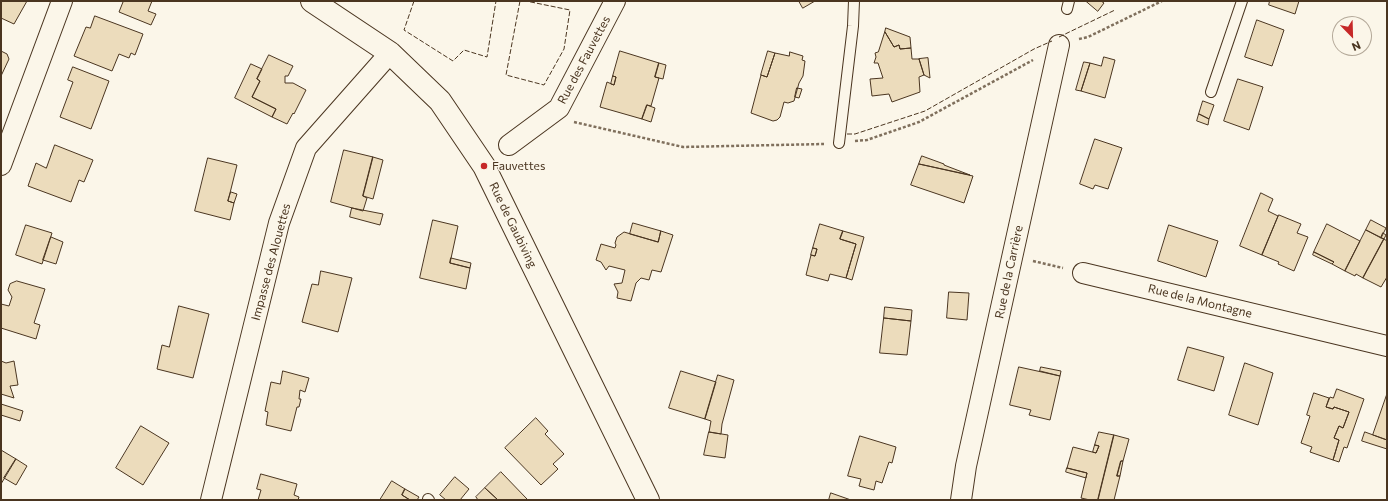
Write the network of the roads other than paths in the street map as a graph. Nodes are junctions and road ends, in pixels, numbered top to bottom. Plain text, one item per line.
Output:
1 (62, 1) edge
2 (312, 1) edge
3 (615, 1) edge
4 (854, 1) edge
5 (1242, 1) edge
6 (1059, 45) road end
7 (390, 53) junction
8 (1211, 92) dead end
9 (839, 144) road end
10 (509, 145) dead end
11 (1, 165) edge
12 (1083, 273) road end
13 (1387, 346) edge
14 (211, 500) edge
15 (648, 500) edge
16 (961, 500) edge

1 - 11 street
2 - 7 main road, Rue de Gaubiving
3 - 10 street, Rue des Fauvettes
4 - 9 lane
5 - 8 lane
6 - 16 street, Rue de la Carrière
7 - 14 street, Impasse des Alouettes
7 - 15 main road, Rue de Gaubiving
12 - 13 street, Rue de la Montagne

